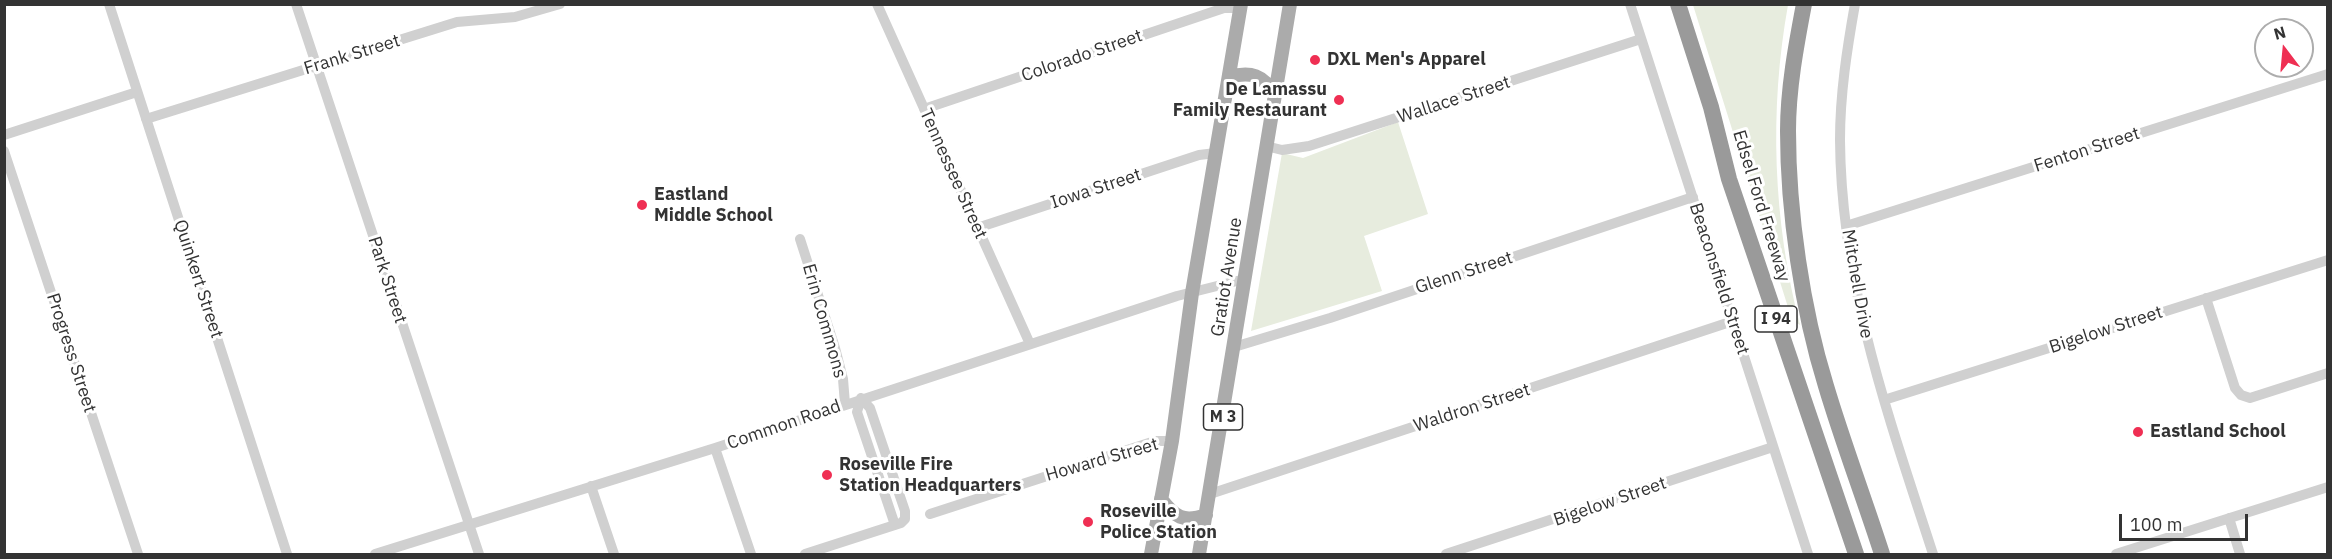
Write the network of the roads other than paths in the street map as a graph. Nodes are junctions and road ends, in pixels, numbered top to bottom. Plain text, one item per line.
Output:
1 (109, 4) edge
2 (296, 4) edge
3 (560, 4) edge
4 (876, 4) edge
5 (1290, 4) edge
6 (1630, 4) edge
7 (1678, 4) edge
8 (1804, 4) edge
9 (1855, 4) edge
10 (1241, 6) edge
11 (1641, 39) junction
12 (316, 66) junction
13 (2328, 74) edge
14 (1229, 77) junction
15 (137, 92) junction
16 (1275, 95) junction
17 (924, 109) junction
18 (146, 119) junction
19 (4, 135) edge
20 (1266, 146) junction
21 (4, 151) edge
22 (1216, 153) junction
23 (1694, 197) junction
24 (1846, 226) junction
25 (977, 228) junction
26 (800, 239) dead end
27 (2328, 260) edge
28 (1245, 279) junction
29 (1192, 293) junction
30 (2206, 298) junction
31 (1732, 321) junction
32 (1030, 344) junction
33 (1234, 347) junction
34 (2328, 373) edge
35 (861, 398) junction
36 (1884, 400) junction
37 (845, 404) junction
38 (1172, 441) junction
39 (1773, 447) junction
40 (715, 448) junction
41 (1825, 459) junction
42 (591, 486) junction
43 (2328, 487) edge
44 (1210, 494) junction
45 (1161, 499) junction
46 (930, 514) dead end
47 (1206, 515) junction
48 (2229, 518) junction
49 (469, 525) junction
50 (138, 555) edge
51 (287, 555) edge
52 (375, 555) edge
53 (478, 555) edge
54 (614, 555) edge
55 (751, 555) edge
56 (805, 555) edge
57 (1151, 555) edge
58 (1199, 555) edge
59 (1446, 555) edge
60 (1808, 555) edge
61 (1846, 555) edge
62 (1856, 555) edge
63 (1882, 555) edge
64 (1933, 555) edge
65 (2116, 555) edge
66 (2240, 555) edge

1 - 15 street, Quinkert Street
2 - 12 street, Park Street
3 - 12 street, Frank Street
4 - 17 street, Tennessee Street
5 - 16 main road, Gratiot Avenue / M 3
6 - 11 street, Beaconsfield Street
7 - 41 highway, Edsel Ford Freeway / I 94
8 - 63 highway, Edsel Ford Freeway / I 94
9 - 24 street, Mitchell Drive
10 - 14 main road, Gratiot Avenue
10 - 17 street, Colorado Street
11 - 20 street, Wallace Street
11 - 23 street, Beaconsfield Street
12 - 18 street, Frank Street
12 - 49 street, Park Street
13 - 24 street, Fenton Street
14 - 16 main road
14 - 22 main road, Gratiot Avenue
15 - 18 street, Quinkert Street
15 - 19 street
16 - 20 main road, Gratiot Avenue / M 3
17 - 25 street, Tennessee Street
18 - 51 street, Quinkert Street
20 - 28 main road, Gratiot Avenue / M 3
21 - 50 street, Progress Street
22 - 25 street, Iowa Street
22 - 29 main road, Gratiot Avenue
23 - 31 street, Beaconsfield Street
23 - 33 street, Glenn Street
24 - 36 street, Mitchell Drive
25 - 32 street, Tennessee Street
26 - 37 street, Erin Commons
27 - 30 street, Bigelow Street
28 - 29 street, Common Road
28 - 33 main road, Gratiot Avenue / M 3
29 - 32 street, Common Road
29 - 38 main road, Gratiot Avenue
30 - 34 street
30 - 36 street, Bigelow Street
31 - 39 street, Beaconsfield Street
31 - 44 street, Waldron Street
32 - 35 street, Common Road
33 - 44 main road, Gratiot Avenue / M 3
35 - 37 street, Common Road
35 - 56 street
36 - 64 street, Mitchell Drive
37 - 40 street, Common Road
38 - 45 main road, Gratiot Avenue
38 - 46 street, Howard Street
39 - 59 street, Bigelow Street
39 - 60 street, Beaconsfield Street
40 - 42 street, Common Road
40 - 55 street
41 - 61 highway
41 - 62 highway, Edsel Ford Freeway / I 94
42 - 49 street, Common Road
42 - 54 street
43 - 48 street
44 - 47 main road, Gratiot Avenue / M 3
45 - 47 main road
45 - 57 main road, Gratiot Avenue
47 - 58 main road, Gratiot Avenue / M 3
48 - 65 street
48 - 66 street
49 - 52 street, Common Road
49 - 53 street, Park Street

